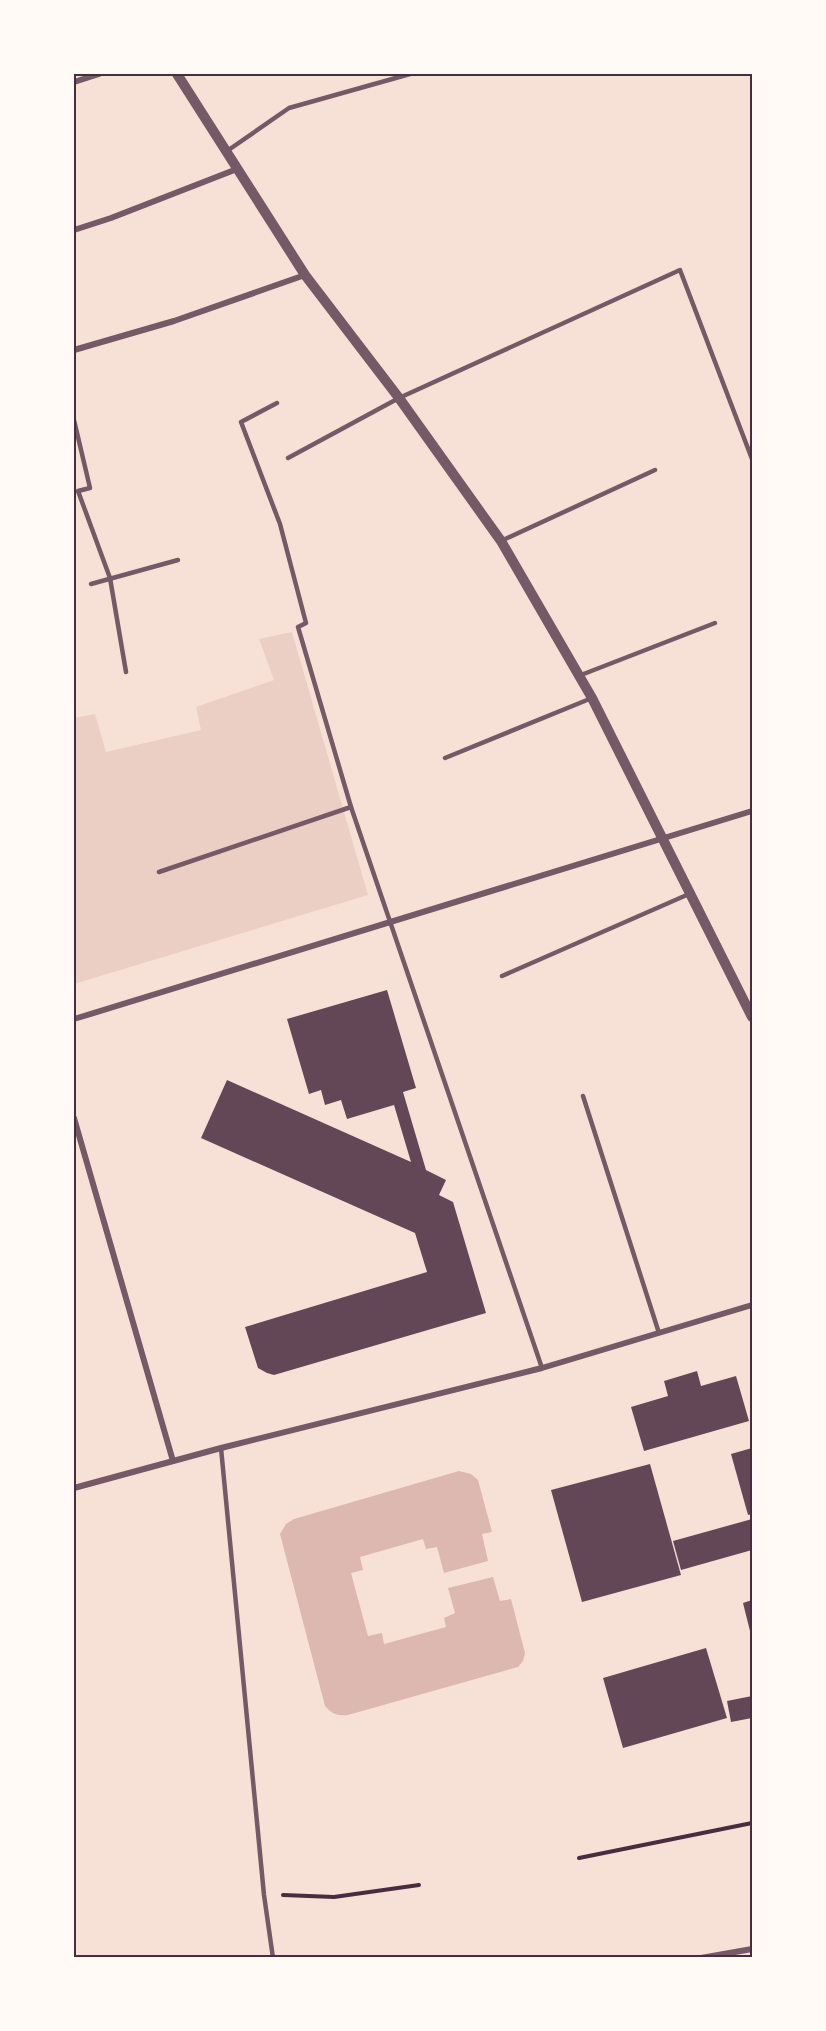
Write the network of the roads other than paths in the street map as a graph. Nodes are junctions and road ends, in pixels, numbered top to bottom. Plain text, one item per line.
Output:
1 (99, 74) edge
2 (177, 74) edge
3 (410, 74) edge
4 (74, 81) edge
5 (227, 152) junction
6 (237, 169) junction
7 (74, 230) edge
8 (305, 275) junction
9 (74, 350) edge
10 (399, 398) junction
11 (276, 403) dead end
12 (74, 420) edge
13 (288, 458) dead end
14 (753, 459) edge
15 (656, 470) dead end
16 (501, 541) junction
17 (178, 560) dead end
18 (110, 578) junction
19 (91, 584) dead end
20 (715, 623) dead end
21 (126, 672) dead end
22 (578, 676) junction
23 (592, 698) junction
24 (445, 758) dead end
25 (351, 807) junction
26 (753, 811) edge
27 (663, 837) junction
28 (159, 872) dead end
29 (691, 892) junction
30 (389, 922) junction
31 (502, 976) dead end
32 (753, 1017) edge
33 (74, 1019) edge
34 (583, 1096) dead end
35 (74, 1118) edge
36 (753, 1305) edge
37 (659, 1333) junction
38 (542, 1368) junction
39 (221, 1448) junction
40 (173, 1461) junction
41 (74, 1488) edge
42 (753, 1949) edge
43 (273, 1958) edge
44 (701, 1958) edge

1 - 4 street
2 - 5 street
3 - 5 lane
5 - 6 street
6 - 7 street
6 - 8 street
8 - 9 street
8 - 10 street
10 - 13 lane
10 - 14 lane
10 - 16 street
11 - 25 lane
12 - 18 lane
15 - 16 lane
16 - 22 street
17 - 18 lane
18 - 19 lane
18 - 21 lane
20 - 22 lane
22 - 23 street
23 - 24 lane
23 - 27 street
25 - 28 lane
25 - 30 lane
26 - 27 street
27 - 29 street
27 - 30 street
29 - 31 lane
29 - 32 street
30 - 33 street
30 - 38 lane
34 - 37 lane
35 - 40 street
36 - 37 street
37 - 38 street
38 - 39 street
39 - 40 street
39 - 43 lane
40 - 41 street
42 - 44 street

